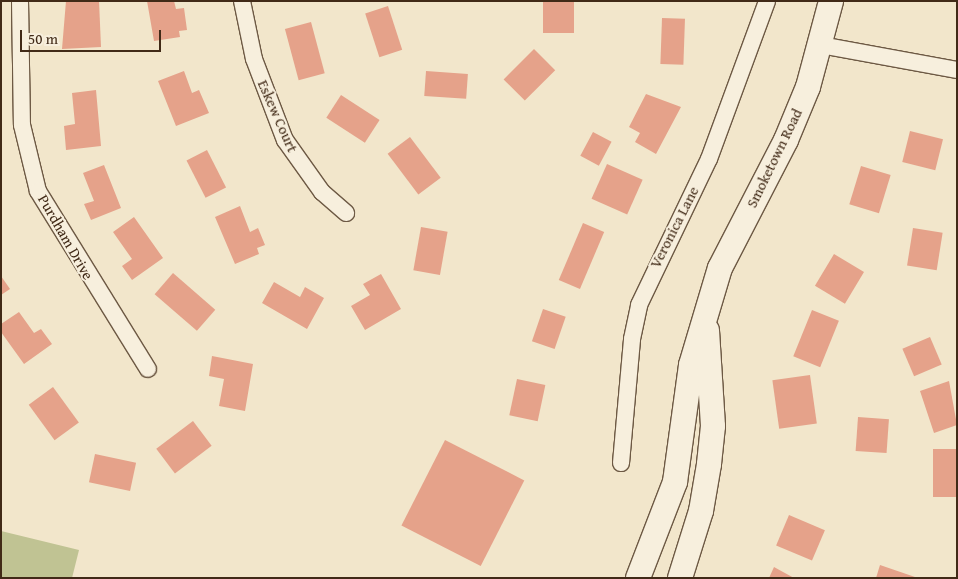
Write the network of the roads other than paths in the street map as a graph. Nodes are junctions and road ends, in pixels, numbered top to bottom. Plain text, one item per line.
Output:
1 (20, 1) edge
2 (242, 1) edge
3 (767, 1) edge
4 (831, 1) edge
5 (821, 45) junction
6 (957, 70) edge
7 (346, 213) dead end
8 (706, 310) junction
9 (148, 369) dead end
10 (621, 463) dead end
11 (638, 578) edge
12 (680, 578) edge

1 - 9 street, Purdham Drive
2 - 7 street, Eskew Court
3 - 10 street, Veronica Lane
4 - 5 main road, Smoketown Road
5 - 6 street
5 - 8 main road, Smoketown Road
8 - 11 main road, Smoketown Road
8 - 12 main road, Smoketown Road

